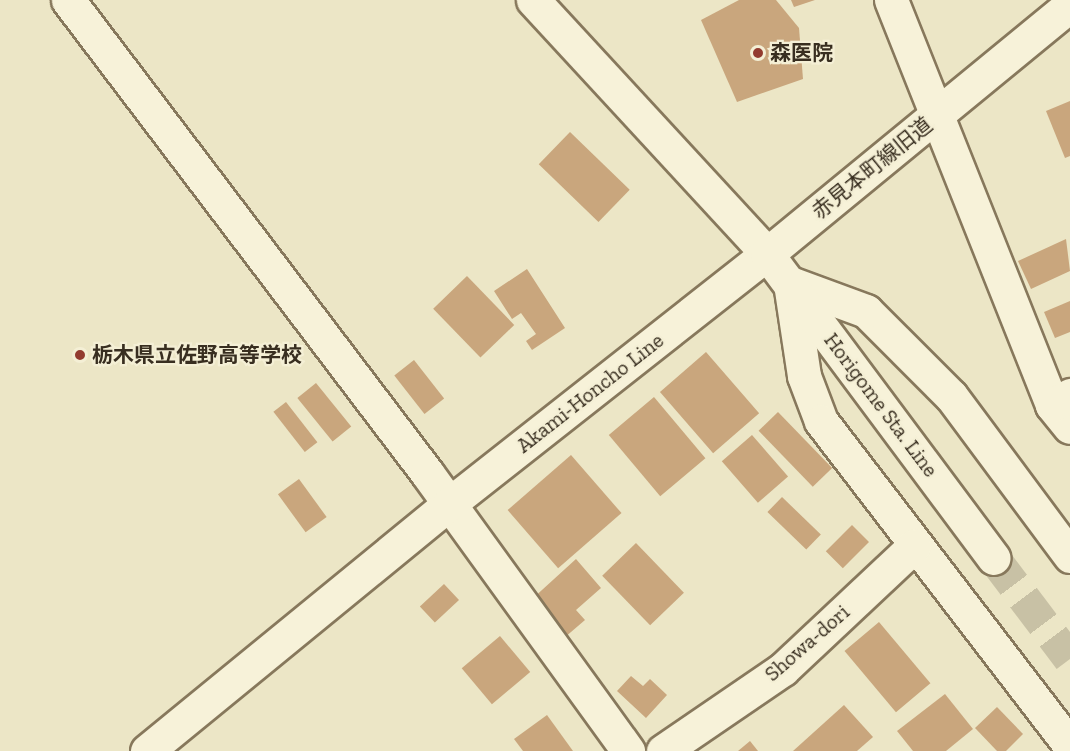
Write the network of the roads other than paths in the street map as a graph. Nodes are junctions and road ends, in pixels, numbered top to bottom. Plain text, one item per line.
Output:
1 (68, 0) edge
2 (532, 0) edge
3 (891, 0) edge
4 (1070, 5) edge
5 (937, 116) junction
6 (767, 254) junction
7 (790, 283) junction
8 (1064, 409) edge
9 (449, 504) junction
10 (914, 546) junction
11 (1070, 556) edge
12 (994, 558) tunnel mouth
13 (1070, 746) edge
14 (147, 751) edge
15 (628, 751) edge
16 (663, 751) edge

1 - 9 street
2 - 6 street
3 - 5 street, 赤見本町線旧道
4 - 5 street
5 - 6 street, 赤見本町線旧道
5 - 8 street
6 - 7 street, Horigome Sta. Line
6 - 9 street, Akami-Honcho Line
7 - 10 street
7 - 11 street
7 - 12 street, Horigome Sta. Line
9 - 14 street, Akami-Honcho Line
9 - 15 street
10 - 13 street
10 - 16 street, Showa-dori

